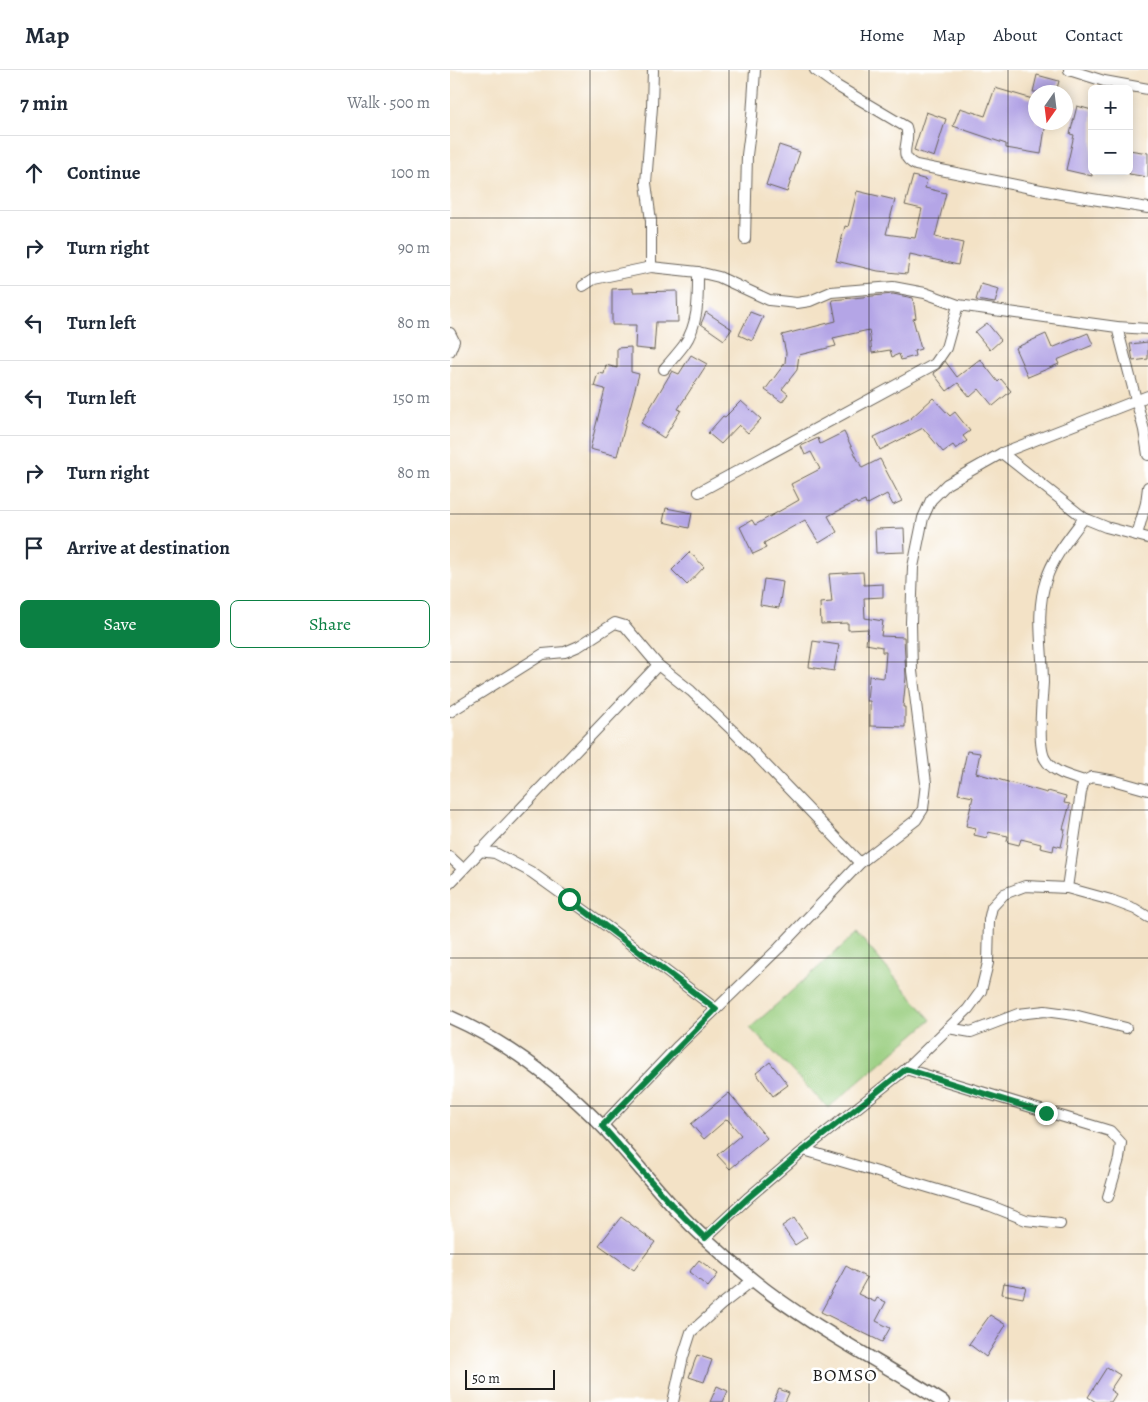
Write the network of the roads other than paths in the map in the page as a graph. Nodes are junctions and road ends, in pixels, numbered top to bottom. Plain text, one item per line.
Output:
1 (652, 70) edge
2 (755, 70) edge
3 (815, 70) edge
4 (1069, 70) edge
5 (1148, 89) edge
6 (1148, 208) edge
7 (745, 238) dead end
8 (651, 267) junction
9 (698, 272) junction
10 (583, 286) dead end
11 (958, 305) junction
12 (1117, 327) junction
13 (1148, 329) edge
14 (450, 333) edge
15 (450, 351) edge
16 (664, 369) dead end
17 (1148, 396) edge
18 (1137, 402) junction
19 (1002, 454) junction
20 (1148, 455) edge
21 (1148, 488) edge
22 (699, 492) dead end
23 (1084, 518) junction
24 (1137, 535) junction
25 (1148, 538) edge
26 (658, 665) junction
27 (450, 712) edge
28 (1084, 781) junction
29 (1148, 790) edge
30 (479, 851) junction
31 (450, 857) edge
32 (860, 863) junction
33 (463, 869) junction
34 (450, 883) edge
35 (1067, 888) junction
36 (1148, 917) edge
37 (716, 1009) junction
38 (450, 1017) edge
39 (948, 1028) junction
40 (1126, 1028) dead end
41 (906, 1069) junction
42 (602, 1126) junction
43 (804, 1150) junction
44 (1108, 1197) dead end
45 (1060, 1224) dead end
46 (705, 1238) junction
47 (753, 1280) junction
48 (673, 1402) edge
49 (943, 1402) edge

1 - 8 street
2 - 7 street
3 - 6 street
4 - 5 street
8 - 9 street
8 - 10 street
9 - 11 street
9 - 16 street
11 - 12 street
11 - 22 street
12 - 13 street
12 - 18 street
14 - 15 street
17 - 18 street
18 - 19 street
18 - 20 street
19 - 23 street
19 - 32 street
21 - 24 street
23 - 24 street
23 - 28 street
24 - 25 street
26 - 27 street
26 - 30 street
26 - 32 street
28 - 29 street
28 - 35 street
30 - 33 street
30 - 37 street
31 - 33 street
32 - 37 street
33 - 34 street
35 - 36 street
35 - 39 street
37 - 42 street
38 - 42 street
39 - 40 street
39 - 41 street
41 - 43 street
41 - 44 street
42 - 46 street
43 - 45 street
43 - 46 street
46 - 47 street
47 - 48 street
47 - 49 street

